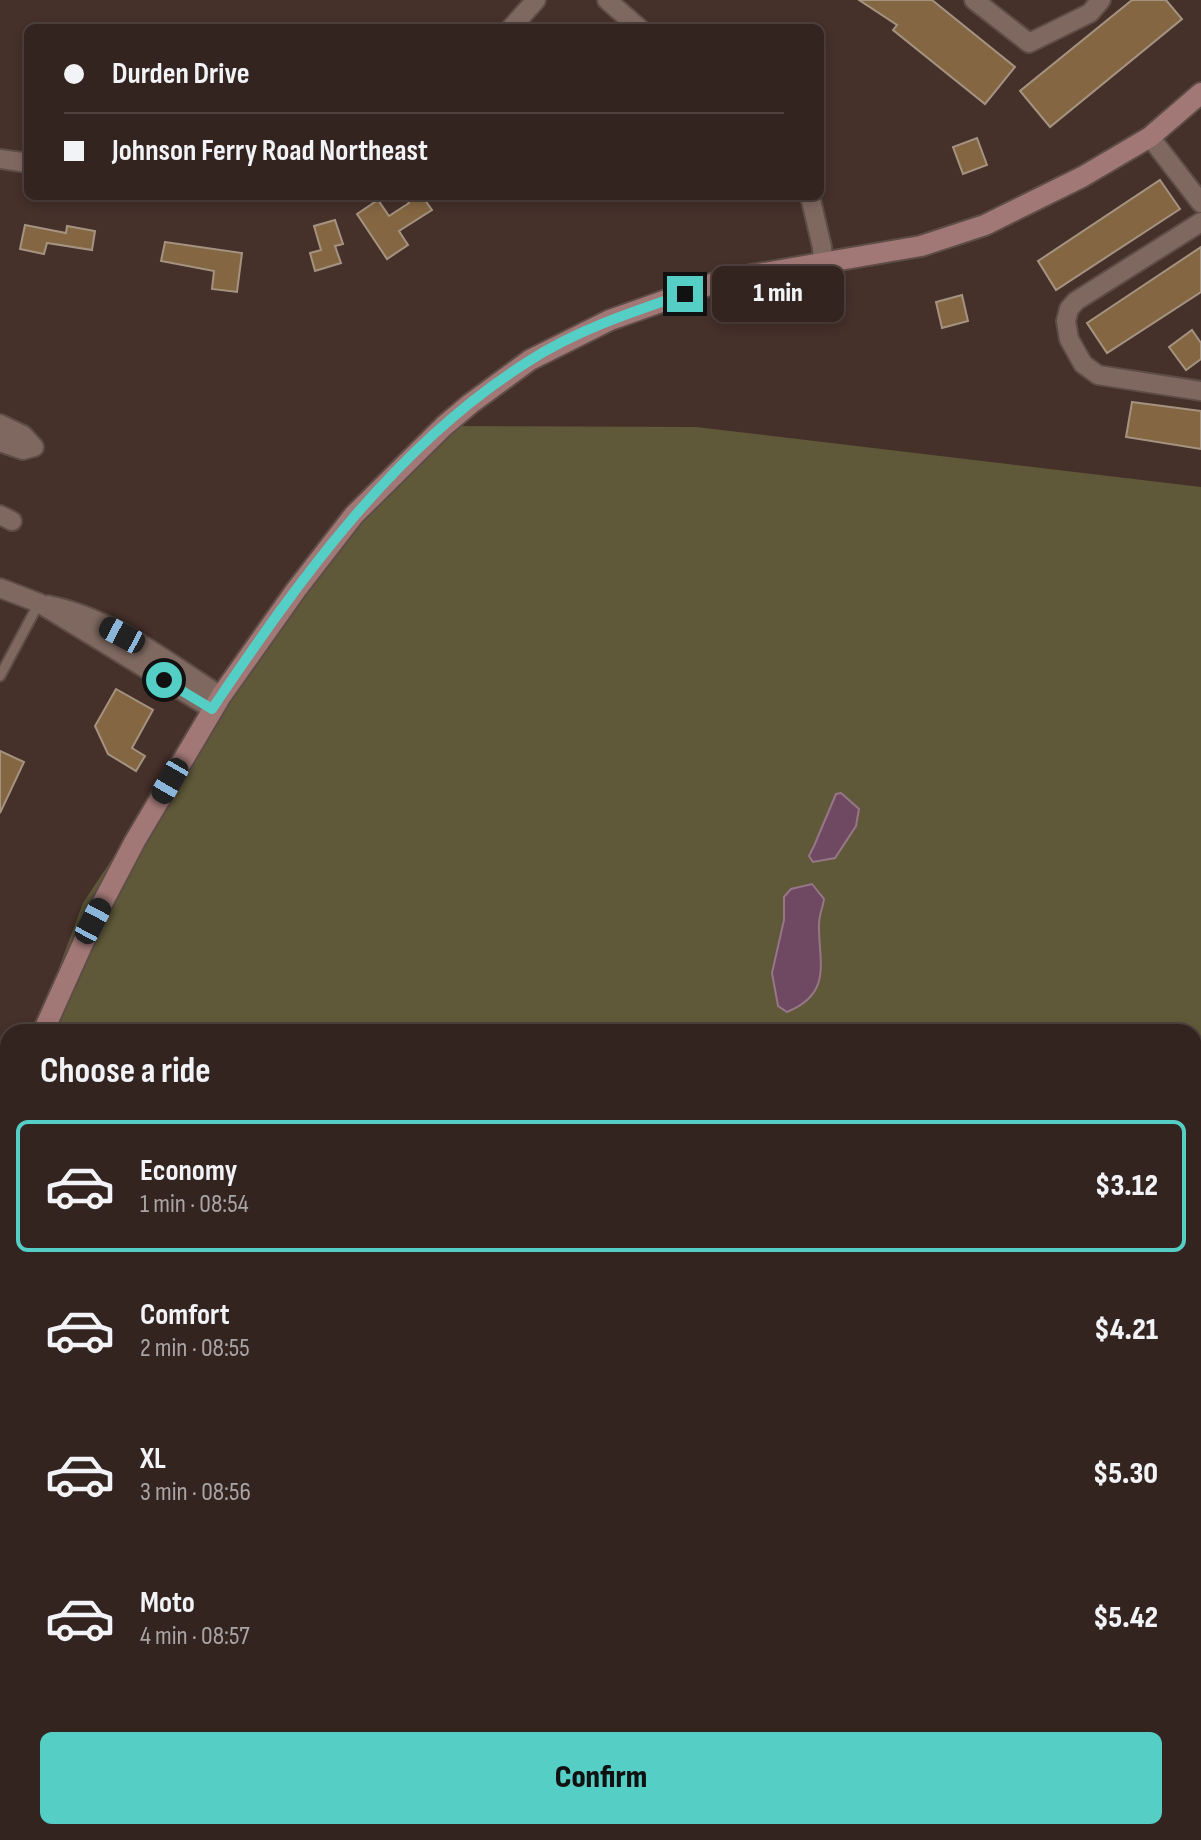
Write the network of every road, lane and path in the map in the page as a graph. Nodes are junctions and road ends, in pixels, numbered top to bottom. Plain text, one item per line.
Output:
1 (536, 0) edge
2 (607, 0) edge
3 (974, 0) edge
4 (1101, 0) edge
5 (515, 24) edge
6 (634, 24) edge
7 (1201, 93) edge
8 (1150, 137) junction
9 (0, 159) edge
10 (24, 162) edge
11 (811, 200) edge
12 (1201, 203) edge
13 (1201, 222) edge
14 (823, 263) junction
15 (1201, 391) edge
16 (0, 424) edge
17 (0, 442) edge
18 (0, 588) edge
19 (39, 603) junction
20 (0, 676) edge
21 (216, 703) junction
22 (47, 1024) edge

1 - 5 street
2 - 6 street
3 - 4 street
7 - 8 main road
8 - 12 street
8 - 14 main road
9 - 10 street
11 - 14 street
13 - 15 street
14 - 21 main road
16 - 17 street
18 - 19 street
19 - 20 lane
19 - 21 street
21 - 22 main road

